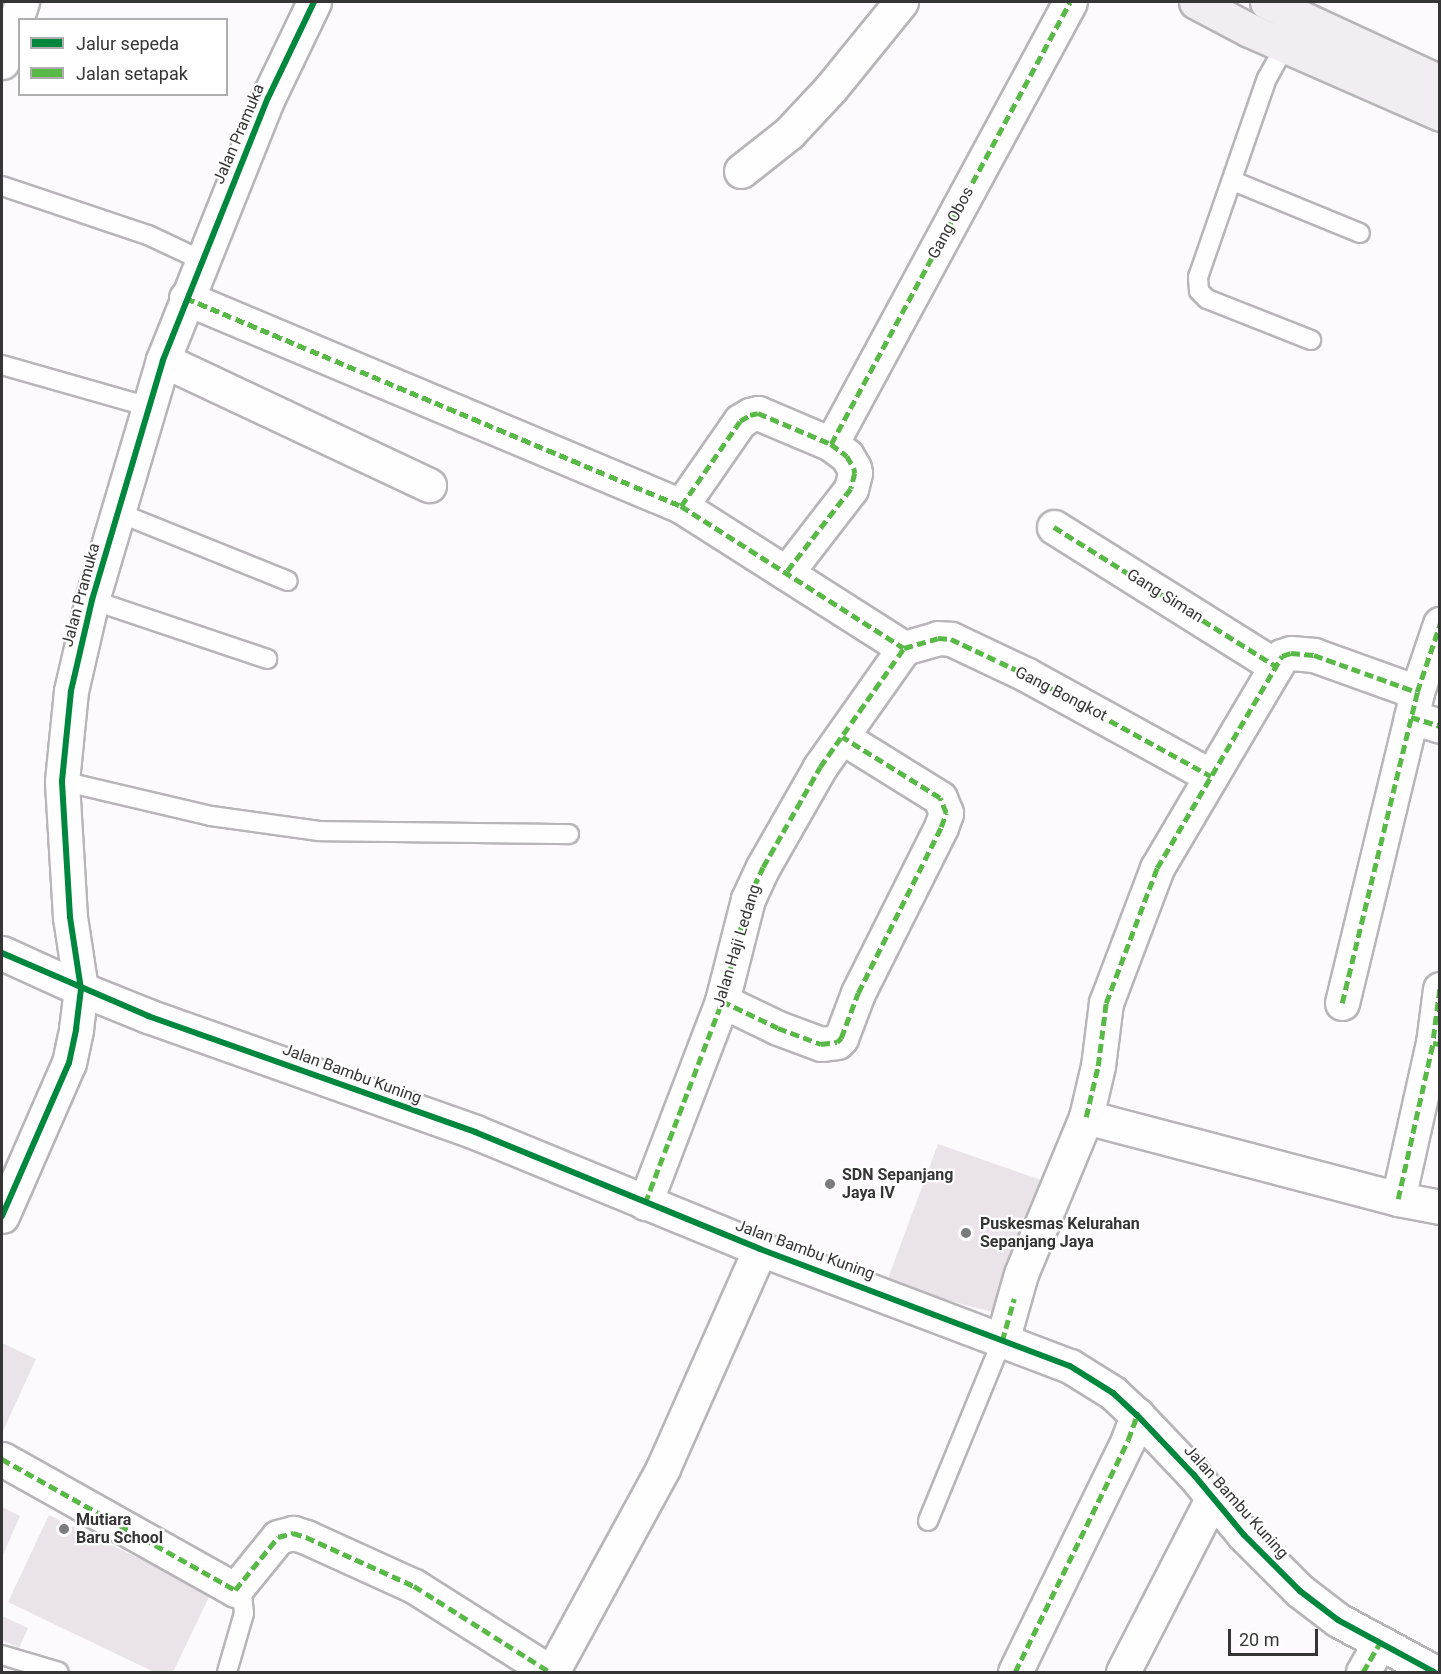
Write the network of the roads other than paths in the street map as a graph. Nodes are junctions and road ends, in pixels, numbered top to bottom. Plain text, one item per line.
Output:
1 (22, 2) edge
2 (314, 2) edge
3 (901, 2) edge
4 (1070, 2) edge
5 (1196, 2) edge
6 (1267, 2) edge
7 (1285, 46) junction
8 (2, 62) edge
9 (1440, 82) edge
10 (1440, 114) edge
11 (741, 171) dead end
12 (1233, 181) junction
13 (2, 186) edge
14 (1360, 233) dead end
15 (201, 260) junction
16 (186, 298) junction
17 (1311, 340) dead end
18 (163, 360) junction
19 (2, 364) edge
20 (149, 407) junction
21 (831, 444) junction
22 (429, 485) dead end
23 (681, 506) junction
24 (117, 512) junction
25 (1054, 527) dead end
26 (786, 573) junction
27 (288, 581) dead end
28 (92, 600) junction
29 (1440, 624) edge
30 (904, 648) junction
31 (267, 658) dead end
32 (1276, 666) junction
33 (1423, 711) edge
34 (842, 737) junction
35 (1211, 776) junction
36 (62, 781) junction
37 (569, 834) dead end
38 (2, 953) edge
39 (81, 988) junction
40 (1440, 989) edge
41 (722, 1001) junction
42 (1342, 1003) dead end
43 (1436, 1043) edge
44 (1086, 1117) junction
45 (1398, 1199) junction
46 (645, 1203) junction
47 (1440, 1208) edge
48 (2, 1216) edge
49 (760, 1249) junction
50 (1002, 1341) junction
51 (1137, 1416) junction
52 (2, 1459) edge
53 (1213, 1497) junction
54 (928, 1521) dead end
55 (235, 1590) junction
56 (1380, 1644) junction
57 (2, 1655) edge
58 (59, 1672) edge
59 (227, 1672) edge
60 (551, 1672) edge
61 (1015, 1672) edge
62 (1123, 1672) edge
63 (1363, 1672) edge
64 (1434, 1672) edge

1 - 8 street
2 - 15 street, Jalan Pramuka
3 - 11 street
4 - 21 street, Gang Obos
5 - 7 main road
6 - 9 main road
7 - 10 main road
7 - 12 lane
12 - 14 lane
12 - 17 lane
13 - 15 lane
15 - 16 street, Jalan Pramuka
16 - 18 street, Jalan Pramuka
16 - 23 street
18 - 20 street, Jalan Pramuka
18 - 22 street
19 - 20 lane
20 - 24 street, Jalan Pramuka
21 - 23 street
21 - 26 street
23 - 26 street
24 - 27 lane
24 - 28 street, Jalan Pramuka
25 - 32 street, Gang Siman
26 - 30 street
28 - 31 lane
28 - 36 street, Jalan Pramuka
29 - 33 street
30 - 34 street, Jalan Haji Ledang
30 - 35 street, Gang Bongkot
32 - 33 street
32 - 35 street
33 - 42 street
34 - 41 street, Jalan Haji Ledang
34 - 41 street
35 - 44 street
36 - 37 lane
36 - 39 street, Jalan Pramuka
38 - 39 street, Jalan Bambu Kuning
39 - 46 street, Jalan Bambu Kuning
39 - 48 street, Jalan Pramuka
40 - 43 street
41 - 46 street, Jalan Haji Ledang
43 - 45 street
44 - 45 street
44 - 50 street
45 - 47 street
46 - 49 street, Jalan Bambu Kuning
49 - 50 street, Jalan Bambu Kuning
49 - 60 street
50 - 51 street, Jalan Bambu Kuning
50 - 54 lane
51 - 53 street, Jalan Bambu Kuning
51 - 61 street
52 - 55 street
53 - 56 street, Jalan Bambu Kuning
53 - 62 street
55 - 59 lane
55 - 60 street
56 - 63 street
56 - 64 street, Jalan Bambu Kuning
57 - 58 lane

